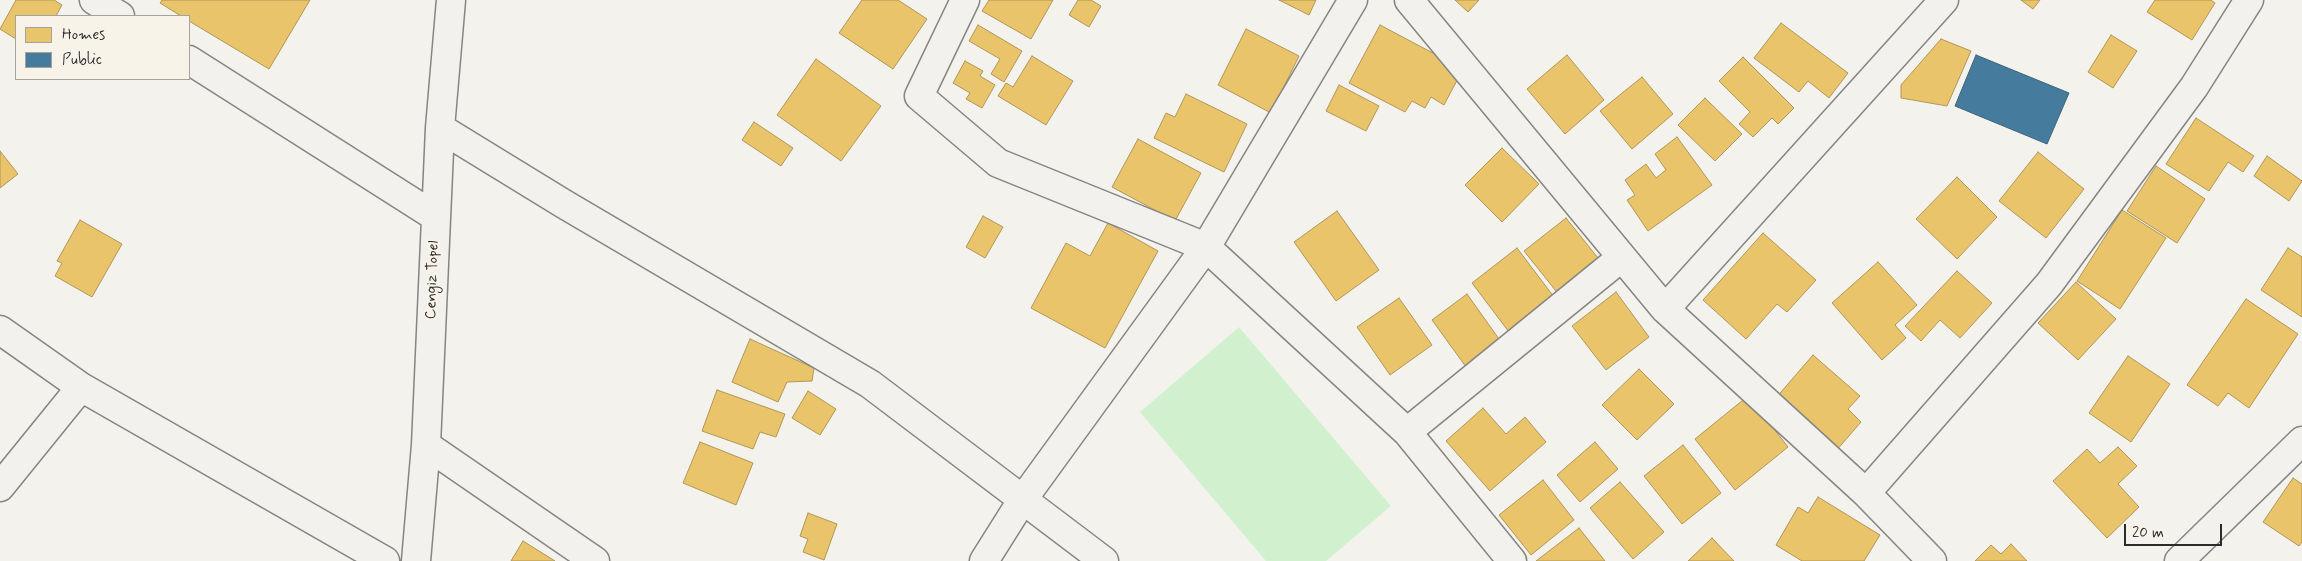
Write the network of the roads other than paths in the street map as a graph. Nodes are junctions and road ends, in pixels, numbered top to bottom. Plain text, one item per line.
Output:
1 (94, 0) edge
2 (451, 0) edge
3 (965, 0) edge
4 (1353, 0) edge
5 (1409, 0) edge
6 (1944, 0) edge
7 (2249, 0) edge
8 (118, 15) edge
9 (190, 61) edge
10 (440, 128) junction
11 (436, 217) junction
12 (1206, 247) junction
13 (1622, 257) junction
14 (1665, 309) junction
15 (0, 330) edge
16 (81, 387) junction
17 (1407, 432) junction
18 (2302, 441) edge
19 (426, 445) junction
20 (0, 487) edge
21 (1866, 493) junction
22 (1023, 499) junction
23 (385, 561) edge
24 (416, 561) edge
25 (595, 561) edge
26 (984, 561) edge
27 (1104, 561) edge
28 (1512, 561) edge
29 (1932, 561) edge
30 (2179, 561) edge

1 - 8 street
2 - 10 street, Cengiz Topel
3 - 12 street
4 - 12 street
5 - 13 street
6 - 14 street
7 - 21 street
9 - 11 street
10 - 11 street, Cengiz Topel
10 - 22 street
11 - 19 street, Cengiz Topel
12 - 17 street
12 - 22 street
13 - 14 street
13 - 17 street
14 - 21 street
15 - 16 street
16 - 20 street
16 - 23 street
17 - 28 street
18 - 30 street
19 - 24 street, Cengiz Topel
19 - 25 street
21 - 29 street
22 - 26 street
22 - 27 street

